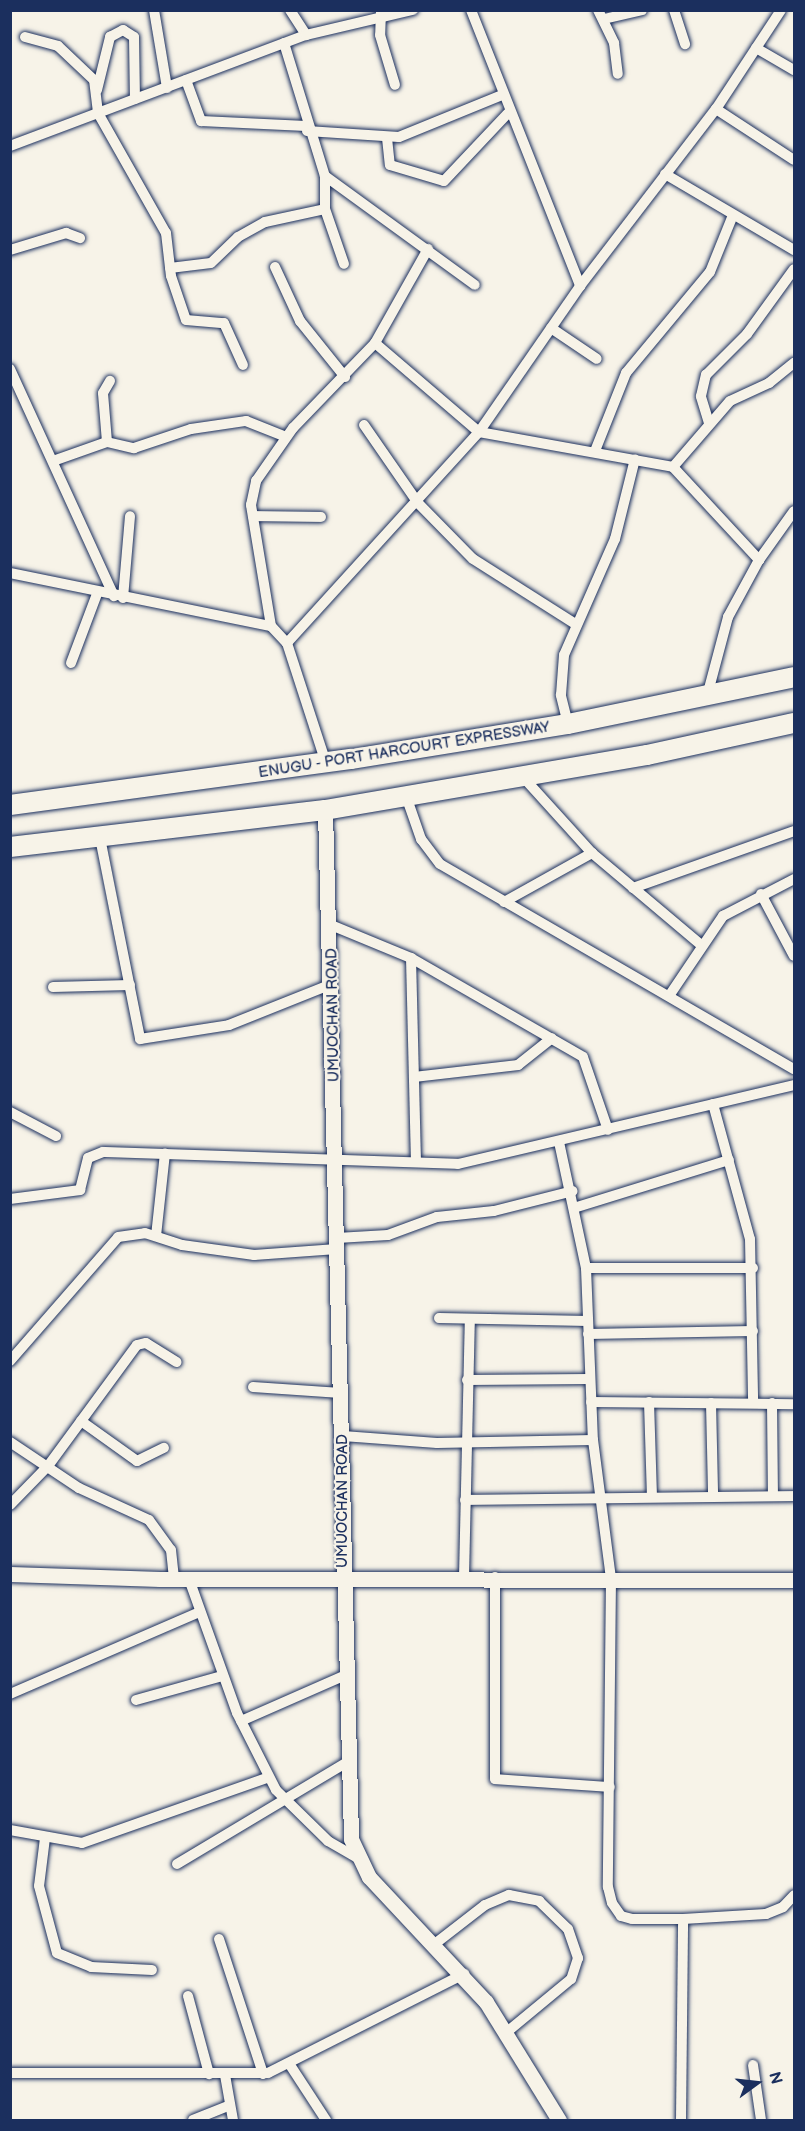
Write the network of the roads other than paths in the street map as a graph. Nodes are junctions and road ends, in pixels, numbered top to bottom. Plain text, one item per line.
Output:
1 (154, 10) edge
2 (290, 10) edge
3 (413, 10) edge
4 (471, 10) edge
5 (642, 10) edge
6 (674, 10) edge
7 (781, 10) edge
8 (381, 14) edge
9 (601, 15) edge
10 (306, 35) junction
11 (26, 37) dead end
12 (284, 42) junction
13 (685, 44) dead end
14 (756, 48) junction
15 (795, 70) edge
16 (618, 74) dead end
17 (186, 80) junction
18 (395, 85) dead end
19 (167, 88) junction
20 (97, 94) junction
21 (502, 95) junction
22 (135, 99) junction
23 (716, 109) junction
24 (98, 113) junction
25 (508, 113) junction
26 (307, 128) junction
27 (387, 138) junction
28 (10, 146) edge
29 (795, 160) edge
30 (665, 174) junction
31 (325, 176) junction
32 (344, 188) junction
33 (328, 195) junction
34 (325, 209) junction
35 (733, 216) junction
36 (80, 238) dead end
37 (428, 249) junction
38 (10, 250) edge
39 (795, 250) edge
40 (344, 264) dead end
41 (275, 267) dead end
42 (170, 268) junction
43 (795, 269) edge
44 (475, 285) dead end
45 (580, 286) junction
46 (551, 328) junction
47 (375, 343) junction
48 (597, 359) dead end
49 (795, 363) edge
50 (243, 365) dead end
51 (10, 369) edge
52 (345, 377) junction
53 (110, 381) dead end
54 (709, 423) junction
55 (364, 425) dead end
56 (479, 432) junction
57 (286, 437) junction
58 (107, 442) junction
59 (595, 451) junction
60 (635, 459) junction
61 (53, 461) junction
62 (673, 467) junction
63 (418, 503) junction
64 (795, 511) edge
65 (130, 516) dead end
66 (253, 516) junction
67 (321, 517) dead end
68 (759, 560) junction
69 (10, 573) edge
70 (97, 594) junction
71 (118, 597) junction
72 (574, 623) junction
73 (271, 626) junction
74 (287, 643) junction
75 (71, 663) dead end
76 (795, 677) edge
77 (707, 697) junction
78 (795, 723) edge
79 (568, 724) junction
80 (326, 763) junction
81 (523, 777) junction
82 (406, 796) junction
83 (10, 805) edge
84 (325, 810) junction
85 (795, 831) edge
86 (100, 838) junction
87 (10, 847) edge
88 (592, 853) junction
89 (795, 879) edge
90 (633, 888) junction
91 (761, 894) junction
92 (504, 902) junction
93 (331, 925) junction
94 (700, 944) junction
95 (795, 956) edge
96 (411, 958) junction
97 (332, 984) junction
98 (129, 985) junction
99 (53, 987) dead end
100 (669, 996) junction
101 (552, 1038) junction
102 (795, 1069) edge
103 (414, 1077) junction
104 (795, 1084) edge
105 (713, 1104) junction
106 (10, 1112) edge
107 (608, 1130) junction
108 (56, 1136) dead end
109 (559, 1142) junction
110 (165, 1153) junction
111 (336, 1158) junction
112 (729, 1160) junction
113 (416, 1162) junction
114 (573, 1191) junction
115 (10, 1199) edge
116 (577, 1207) junction
117 (156, 1236) junction
118 (337, 1243) junction
119 (586, 1268) junction
120 (753, 1268) junction
121 (439, 1318) dead end
122 (470, 1318) junction
123 (588, 1321) junction
124 (753, 1331) junction
125 (588, 1334) junction
126 (10, 1361) edge
127 (176, 1362) dead end
128 (589, 1379) junction
129 (467, 1380) junction
130 (253, 1387) dead end
131 (341, 1393) junction
132 (591, 1402) junction
133 (649, 1402) junction
134 (753, 1402) junction
135 (711, 1403) junction
136 (772, 1403) junction
137 (795, 1404) edge
138 (81, 1421) junction
139 (343, 1436) junction
140 (593, 1440) junction
141 (10, 1442) edge
142 (466, 1443) junction
143 (164, 1448) dead end
144 (48, 1466) junction
145 (713, 1494) junction
146 (652, 1495) junction
147 (773, 1495) junction
148 (795, 1496) edge
149 (465, 1500) junction
150 (601, 1501) junction
151 (10, 1505) edge
152 (10, 1574) edge
153 (344, 1577) junction
154 (464, 1577) junction
155 (495, 1577) junction
156 (611, 1578) junction
157 (182, 1579) junction
158 (795, 1580) edge
159 (197, 1613) junction
160 (346, 1675) junction
161 (222, 1676) junction
162 (10, 1694) edge
163 (136, 1700) dead end
164 (241, 1721) junction
165 (349, 1761) junction
166 (269, 1778) junction
167 (610, 1787) junction
168 (284, 1800) junction
169 (10, 1830) edge
170 (45, 1838) junction
171 (357, 1858) junction
172 (177, 1864) dead end
173 (795, 1895) edge
174 (683, 1919) junction
175 (219, 1939) dead end
176 (436, 1943) junction
177 (152, 1970) dead end
178 (464, 1974) junction
179 (188, 1996) dead end
180 (507, 2031) junction
181 (290, 2065) junction
182 (753, 2065) dead end
183 (10, 2073) edge
184 (209, 2074) junction
185 (225, 2074) junction
186 (263, 2074) junction
187 (228, 2106) junction
188 (193, 2121) edge
189 (233, 2121) edge
190 (326, 2121) edge
191 (559, 2121) edge
192 (681, 2121) edge
193 (761, 2121) edge

1 - 19 street
2 - 10 street
3 - 8 street
4 - 21 street
5 - 9 street
6 - 13 street
7 - 14 street
8 - 10 street
8 - 18 street
9 - 16 street
10 - 12 street
11 - 20 street
12 - 17 street
12 - 26 street
14 - 15 street
14 - 23 street
17 - 19 street
17 - 26 street
19 - 22 street
20 - 22 street
20 - 24 street
21 - 25 street
21 - 27 street
22 - 24 street
23 - 29 street
23 - 30 street
24 - 28 street
24 - 42 street
25 - 27 street
25 - 45 street
26 - 27 street
26 - 31 street
30 - 35 street
30 - 45 street
31 - 32 street
31 - 33 street
32 - 33 street
32 - 37 street
33 - 34 street
34 - 40 street
34 - 42 street
35 - 39 street
35 - 59 street
36 - 38 street
37 - 44 street
37 - 47 street
41 - 52 street
42 - 50 street
43 - 54 street
45 - 46 street
46 - 48 street
46 - 56 street
47 - 52 street
47 - 56 street
49 - 54 street
51 - 61 street
52 - 57 street
53 - 58 street
54 - 62 street
55 - 63 street
56 - 59 street
56 - 63 street
57 - 58 street
57 - 66 street
58 - 61 street
59 - 60 street
60 - 62 street
60 - 72 street
61 - 71 street
62 - 68 street
63 - 72 street
63 - 74 street
64 - 68 street
65 - 71 street
66 - 67 street
66 - 73 street
68 - 77 street
69 - 70 street
70 - 71 street
70 - 75 street
71 - 73 street
72 - 79 street
73 - 74 street
74 - 80 street
76 - 77 highway, ENUGU - PORT HARCOURT EXPRESSWAY
77 - 79 highway, ENUGU - PORT HARCOURT EXPRESSWAY
78 - 81 highway
79 - 80 highway, ENUGU - PORT HARCOURT EXPRESSWAY
80 - 83 highway, ENUGU - PORT HARCOURT EXPRESSWAY
81 - 82 highway
81 - 88 street
82 - 84 highway
82 - 92 street
84 - 86 highway
84 - 93 street, UMUOCHAN ROAD
85 - 90 street
86 - 87 highway
86 - 98 street
88 - 90 street
88 - 92 street
89 - 91 street
90 - 94 street
91 - 94 street
91 - 95 street
92 - 100 street
93 - 96 street
93 - 97 street, UMUOCHAN ROAD
94 - 100 street
96 - 101 street
96 - 103 street
97 - 98 street
97 - 111 street, UMUOCHAN ROAD
98 - 99 street
100 - 102 street
101 - 103 street
101 - 107 street
103 - 113 street
104 - 105 street
105 - 107 street
105 - 112 street
106 - 108 street
107 - 109 street
109 - 113 street
109 - 114 street
110 - 111 street
110 - 115 street
110 - 117 street
111 - 113 street
111 - 118 street, UMUOCHAN ROAD
112 - 116 street
112 - 120 street
114 - 116 street
114 - 118 street
116 - 119 street
117 - 118 street
117 - 126 street
118 - 131 street, UMUOCHAN ROAD
119 - 120 street
119 - 123 street
120 - 124 street
121 - 122 street
122 - 123 street
122 - 129 street
123 - 125 street
124 - 125 street
124 - 134 street
125 - 128 street
127 - 138 street
128 - 129 street
128 - 132 street
129 - 142 street
130 - 131 street
131 - 139 street, UMUOCHAN ROAD
132 - 133 street
132 - 140 street
133 - 135 street
133 - 146 street
134 - 135 street
134 - 136 street
135 - 145 street
136 - 137 street
136 - 147 street
138 - 143 street
138 - 144 street
139 - 142 street
139 - 153 street, UMUOCHAN ROAD
140 - 142 street
140 - 150 street
141 - 144 street
142 - 149 street
144 - 151 street
144 - 157 street
145 - 146 street
145 - 147 street
146 - 150 street
147 - 148 street
149 - 150 street
149 - 154 street
150 - 156 street
152 - 157 street
153 - 154 street
153 - 157 street
153 - 160 street, UMUOCHAN ROAD
154 - 155 street
155 - 156 street
155 - 167 street
156 - 158 street
156 - 167 street
157 - 159 street
159 - 161 street
159 - 162 street
160 - 164 street
160 - 165 street, UMUOCHAN ROAD
161 - 163 street
161 - 164 street
164 - 166 street
165 - 168 street
165 - 171 street, UMUOCHAN ROAD
166 - 168 street
166 - 170 street
167 - 174 street
168 - 171 street
168 - 172 street
169 - 170 street
170 - 177 street
171 - 176 street
173 - 174 street
174 - 192 street
175 - 186 street
176 - 178 street
176 - 180 street
178 - 180 street
178 - 181 street
179 - 184 street
180 - 191 street
181 - 186 street
181 - 190 street
182 - 193 street
183 - 184 street
184 - 185 street
185 - 186 street
185 - 187 street
187 - 188 street
187 - 189 street

